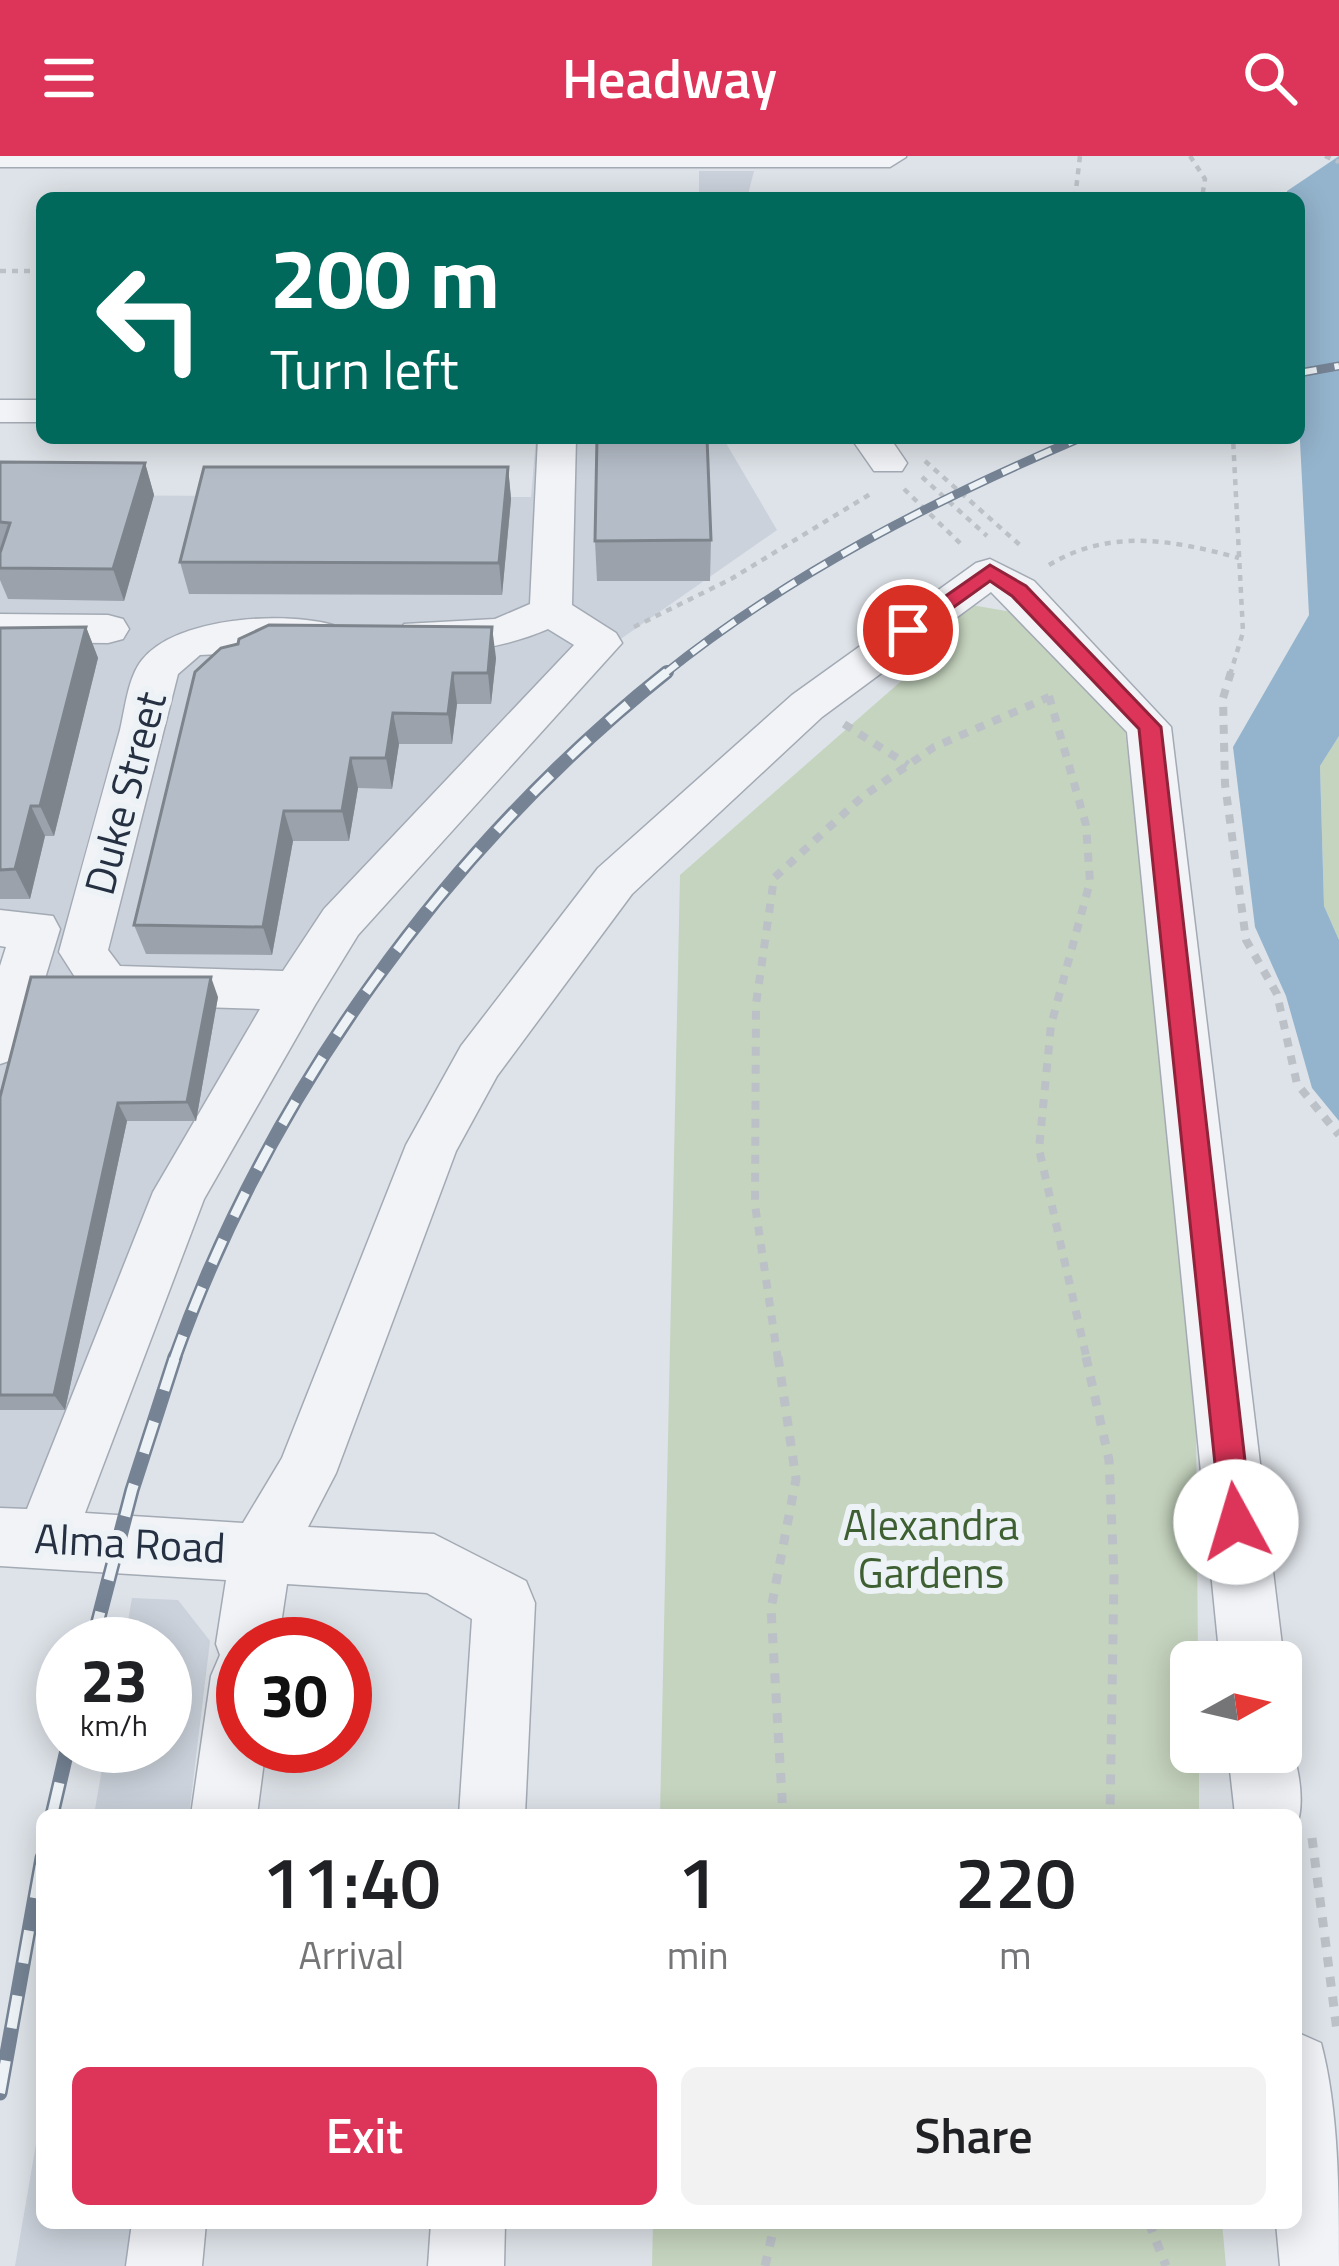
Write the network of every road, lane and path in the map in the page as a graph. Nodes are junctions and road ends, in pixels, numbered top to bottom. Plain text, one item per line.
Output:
1 (890, 156) edge
2 (1080, 156) edge
3 (1190, 156) edge
4 (1325, 156) edge
5 (0, 157) edge
6 (579, 159) edge
7 (1339, 162) edge
8 (577, 192) edge
9 (883, 192) edge
10 (1076, 192) edge
11 (1203, 192) edge
12 (36, 271) edge
13 (0, 272) edge
14 (0, 411) edge
15 (36, 411) edge
16 (556, 444) edge
17 (1233, 444) edge
18 (881, 456) edge
19 (1003, 555) junction
20 (1239, 558) junction
21 (1045, 568) dead end
22 (551, 611) junction
23 (0, 628) edge
24 (108, 629) dead end
25 (601, 644) junction
26 (1043, 676) dead end
27 (1049, 697) junction
28 (810, 704) junction
29 (908, 765) junction
30 (0, 928) edge
31 (297, 991) junction
32 (0, 1043) edge
33 (1339, 1136) edge
34 (23, 1537) edge
35 (260, 1550) junction
36 (251, 1617) edge
37 (1250, 1641) edge
38 (230, 1773) edge
39 (1264, 1773) edge
40 (225, 1809) edge
41 (492, 1809) edge
42 (783, 1809) edge
43 (1109, 1809) edge
44 (1267, 1809) edge
45 (1302, 2122) edge
46 (168, 2229) edge
47 (468, 2229) edge
48 (774, 2229) edge
49 (1151, 2229) edge
50 (164, 2266) edge
51 (466, 2266) edge
52 (765, 2266) edge
53 (1166, 2266) edge
54 (1318, 2266) edge

1 - 6 street
1 - 9 street
2 - 10 path
3 - 11 path
4 - 7 path
5 - 6 street
6 - 8 street
12 - 13 path
14 - 15 street
16 - 22 street
17 - 20 path
18 - 19 path
18 - 19 path
18 - 19 path
18 - 25 path
19 - 28 street
19 - 37 street
20 - 21 path
20 - 33 path
22 - 25 street
22 - 31 street, Duke Street
23 - 24 street
25 - 31 street
26 - 27 path
27 - 29 path
27 - 43 path
28 - 29 path
28 - 35 street
29 - 42 path
30 - 32 street
31 - 34 street
34 - 35 street, Alma Road
35 - 36 street
35 - 41 street, Alma Road
38 - 40 street
39 - 44 street
45 - 54 street
46 - 50 street
47 - 51 street
48 - 52 path
49 - 53 path

